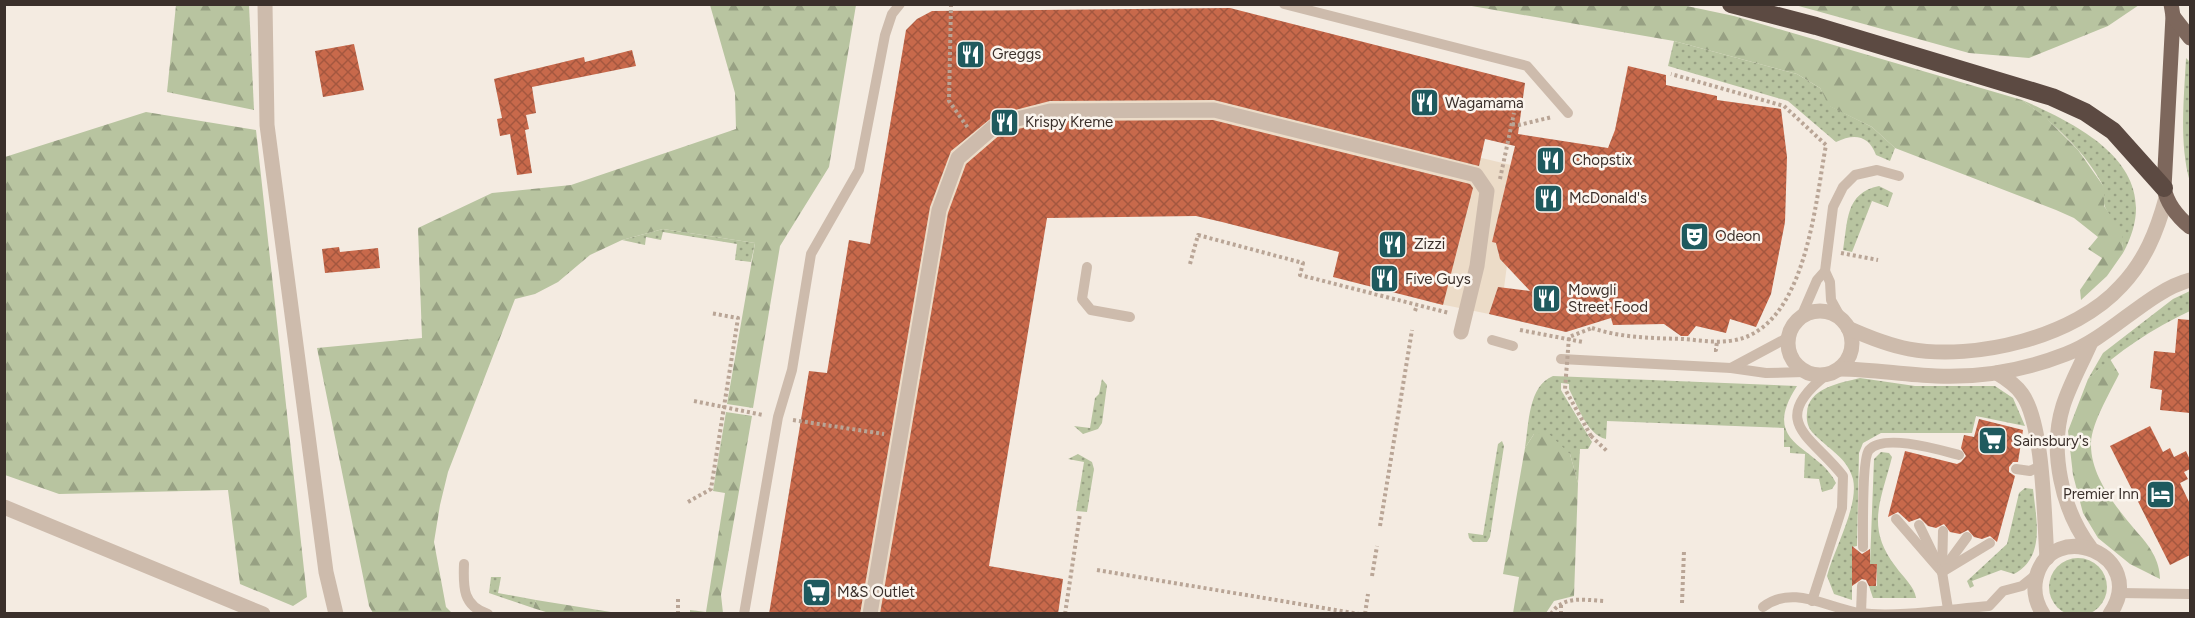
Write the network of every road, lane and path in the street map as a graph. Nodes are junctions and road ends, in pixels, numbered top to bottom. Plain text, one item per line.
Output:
1 (265, 4) edge
2 (900, 4) edge
3 (951, 4) edge
4 (1284, 4) edge
5 (1731, 4) edge
6 (2172, 10) edge
7 (2190, 38) edge
8 (1671, 74) dead end
9 (1514, 113) dead end
10 (1568, 113) joint
11 (1512, 124) junction
12 (977, 141) junction
13 (1899, 176) dead end
14 (1487, 191) junction
15 (2165, 193) junction
16 (2190, 227) edge
17 (1842, 254) dead end
18 (1878, 261) dead end
19 (1190, 264) dead end
20 (1087, 267) dead end
21 (1825, 271) junction
22 (2190, 280) edge
23 (1417, 305) junction
24 (1415, 311) dead end
25 (710, 313) dead end
26 (1801, 316) junction
27 (1130, 317) dead end
28 (1463, 324) joint
29 (1845, 324) junction
30 (1511, 328) dead end
31 (1412, 330) dead end
32 (1787, 338) junction
33 (1492, 340) dead end
34 (1717, 341) junction
35 (2091, 342) junction
36 (1589, 343) dead end
37 (1513, 346) dead end
38 (1704, 350) dead end
39 (1561, 359) dead end
40 (1731, 368) junction
41 (1840, 369) junction
42 (1804, 372) junction
43 (1998, 373) junction
44 (1825, 375) junction
45 (694, 401) dead end
46 (724, 407) junction
47 (758, 414) dead end
48 (784, 418) dead end
49 (900, 437) junction
50 (1608, 452) dead end
51 (1947, 452) junction
52 (1959, 455) dead end
53 (1936, 459) dead end
54 (2040, 466) junction
55 (2016, 469) dead end
56 (688, 502) dead end
57 (4, 507) edge
58 (1080, 514) dead end
59 (1896, 519) dead end
60 (1919, 525) dead end
61 (1380, 526) dead end
62 (1943, 531) dead end
63 (1967, 537) dead end
64 (1990, 543) dead end
65 (1377, 546) dead end
66 (1863, 547) dead end
67 (2090, 547) junction
68 (1684, 551) dead end
69 (2047, 558) junction
70 (464, 564) dead end
71 (1072, 566) junction
72 (1079, 567) dead end
73 (1097, 570) dead end
74 (1942, 572) junction
75 (2037, 574) junction
76 (1372, 576) dead end
77 (1862, 586) dead end
78 (2119, 593) junction
79 (1368, 594) dead end
80 (2190, 594) edge
81 (678, 597) dead end
82 (1604, 601) dead end
83 (1812, 601) junction
84 (1561, 603) junction
85 (1682, 603) dead end
86 (1989, 606) junction
87 (1763, 607) dead end
88 (1948, 609) junction
89 (263, 614) edge
90 (336, 614) edge
91 (488, 614) edge
92 (678, 614) edge
93 (744, 614) edge
94 (870, 614) edge
95 (1065, 614) edge
96 (1359, 614) edge
97 (1365, 614) edge
98 (1551, 614) edge
99 (1561, 614) edge
100 (1861, 614) edge
101 (2000, 614) edge
102 (2043, 614) edge
103 (2110, 614) edge

1 - 90 street
2 - 93 lane
3 - 12 path
4 - 10 lane
5 - 15 highway
6 - 7 main road
6 - 15 main road
8 - 34 path
9 - 11 path
10 - 11 path
11 - 14 path
12 - 14 street
12 - 49 street
13 - 21 lane
14 - 28 street
15 - 16 main road
15 - 29 street
17 - 18 path
19 - 23 path
20 - 27 lane
21 - 26 lane
21 - 29 lane
22 - 35 street
23 - 24 path
23 - 28 path
25 - 46 path
26 - 29 street
26 - 32 street
29 - 41 street
30 - 36 path
31 - 61 path
32 - 40 lane
32 - 42 street
33 - 37 lane
34 - 38 path
34 - 50 path, bridge
35 - 43 street
35 - 67 street
39 - 40 lane
40 - 42 lane
41 - 43 street
41 - 44 street
42 - 44 street
43 - 54 street
44 - 83 lane
45 - 46 path
46 - 47 path
46 - 56 path
48 - 49 path
49 - 94 street
51 - 52 lane
51 - 53 lane
51 - 66 lane
54 - 55 lane
54 - 69 street
57 - 89 street
58 - 71 path
59 - 74 lane
60 - 74 lane
62 - 74 lane
63 - 74 lane
64 - 74 lane
65 - 76 path
67 - 69 street
67 - 78 street
68 - 85 path
69 - 75 street
70 - 91 lane
71 - 72 path
71 - 95 path
73 - 96 path
74 - 88 lane
75 - 86 lane
75 - 102 street
77 - 100 lane
78 - 80 lane
78 - 103 street
79 - 97 path
81 - 92 path
82 - 84 path
83 - 87 lane
83 - 100 lane
84 - 98 path
84 - 99 path
86 - 88 lane
86 - 101 lane
88 - 100 lane

